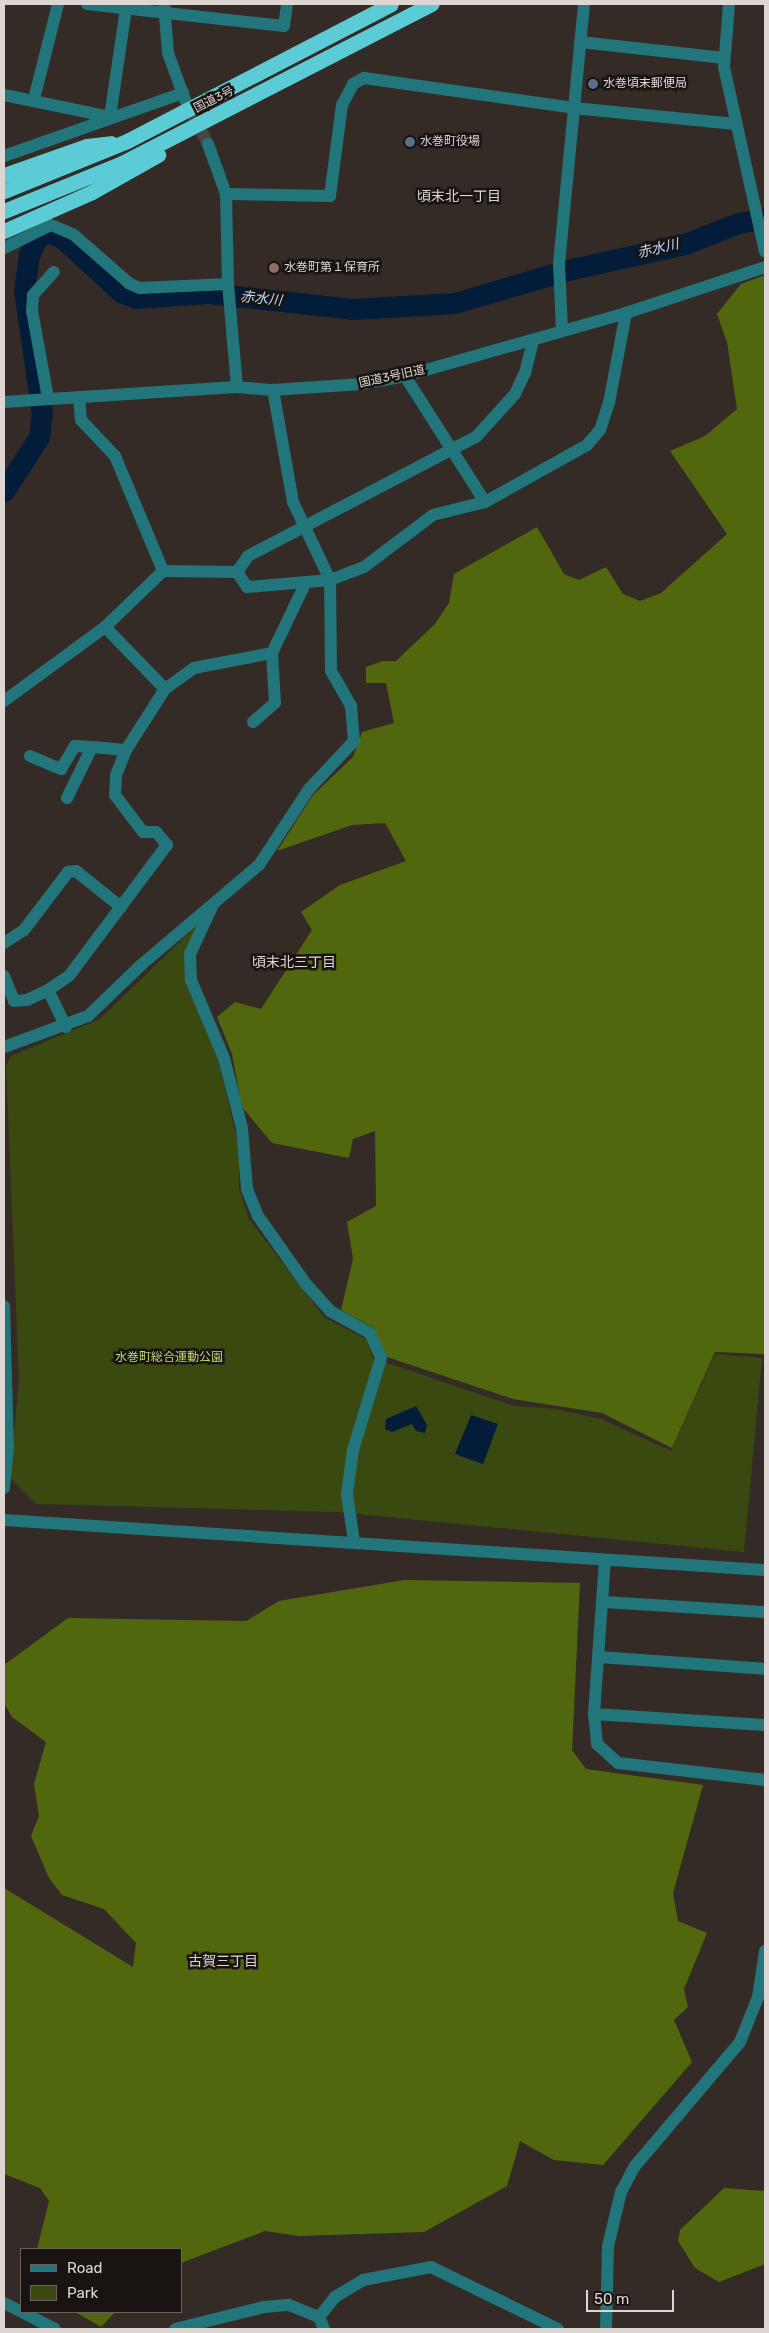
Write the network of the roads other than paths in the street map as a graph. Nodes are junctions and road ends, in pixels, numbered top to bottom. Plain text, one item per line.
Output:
1 (58, 4) edge
2 (87, 4) edge
3 (286, 4) edge
4 (391, 4) edge
5 (431, 4) edge
6 (584, 4) edge
7 (729, 4) edge
8 (126, 8) junction
9 (164, 8) edge
10 (580, 42) junction
11 (724, 58) junction
12 (4, 96) edge
13 (34, 99) junction
14 (574, 108) junction
15 (216, 116) junction
16 (736, 124) junction
17 (127, 141) junction
18 (208, 144) tunnel mouth
19 (4, 156) edge
20 (4, 175) edge
21 (4, 191) edge
22 (226, 194) junction
23 (4, 211) edge
24 (4, 231) edge
25 (4, 248) edge
26 (765, 252) edge
27 (765, 267) edge
28 (54, 272) dead end
29 (228, 284) junction
30 (626, 313) junction
31 (562, 330) junction
32 (533, 340) junction
33 (405, 376) junction
34 (237, 387) junction
35 (273, 390) junction
36 (79, 397) junction
37 (48, 398) junction
38 (4, 402) edge
39 (449, 451) junction
40 (485, 502) junction
41 (308, 527) junction
42 (163, 570) junction
43 (237, 572) junction
44 (330, 580) junction
45 (306, 582) junction
46 (105, 627) junction
47 (272, 652) junction
48 (165, 689) junction
49 (4, 701) edge
50 (254, 722) dead end
51 (92, 747) junction
52 (126, 750) junction
53 (30, 756) dead end
54 (67, 798) dead end
55 (215, 902) junction
56 (121, 907) junction
57 (4, 943) edge
58 (4, 976) edge
59 (48, 990) junction
60 (66, 1026) junction
61 (4, 1047) edge
62 (4, 1306) edge
63 (4, 1488) edge
64 (4, 1520) edge
65 (354, 1542) junction
66 (605, 1560) junction
67 (765, 1569) edge
68 (604, 1602) junction
69 (765, 1612) edge
70 (599, 1657) junction
71 (765, 1669) edge
72 (594, 1714) junction
73 (765, 1725) edge
74 (765, 1780) edge
75 (765, 1952) edge
76 (4, 2303) edge
77 (20, 2311) edge
78 (24, 2313) edge
79 (319, 2317) junction
80 (55, 2329) edge
81 (174, 2329) edge
82 (324, 2329) edge
83 (558, 2329) edge
84 (606, 2329) edge

1 - 13 street
2 - 8 street
3 - 9 street
4 - 17 highway, 国道3号
5 - 15 highway, 国道3号
6 - 10 street
7 - 11 street
8 - 9 street
8 - 13 street
9 - 19 street
10 - 11 street
10 - 14 street
11 - 16 street
12 - 13 street
14 - 16 street
14 - 22 street
14 - 31 street
15 - 23 highway, 国道3号
15 - 24 highway
16 - 26 street
17 - 20 highway
17 - 21 highway, 国道3号
18 - 22 street
22 - 29 street
25 - 29 street
27 - 30 street, 国道3号旧道
28 - 37 street
29 - 34 street
30 - 31 street, 国道3号旧道
30 - 40 street
31 - 32 street, 国道3号旧道
32 - 33 street, 国道3号旧道
32 - 39 street
33 - 35 street, 国道3号旧道
33 - 39 street
34 - 35 street, 国道3号旧道
34 - 36 street, 国道3号旧道
35 - 41 street
36 - 37 street, 国道3号旧道
36 - 42 street
37 - 38 street, 国道3号旧道
39 - 40 street
39 - 41 street
40 - 44 street
41 - 43 street
41 - 44 street
42 - 43 street
42 - 46 street
43 - 45 street
44 - 45 street
44 - 55 street
45 - 47 street
46 - 48 street
46 - 49 street
47 - 48 street
47 - 50 street
48 - 52 street
51 - 52 street
51 - 53 street
51 - 54 street
52 - 56 street
55 - 60 street
55 - 65 street
56 - 57 street
56 - 59 street
58 - 59 street
59 - 60 street
60 - 61 street
62 - 63 street
64 - 65 street
65 - 66 street
66 - 67 street
66 - 68 street
68 - 69 street
68 - 70 street
70 - 71 street
70 - 72 street
72 - 73 street
72 - 74 street
75 - 84 street
76 - 77 street
78 - 80 street
79 - 81 street
79 - 82 street
79 - 83 street

